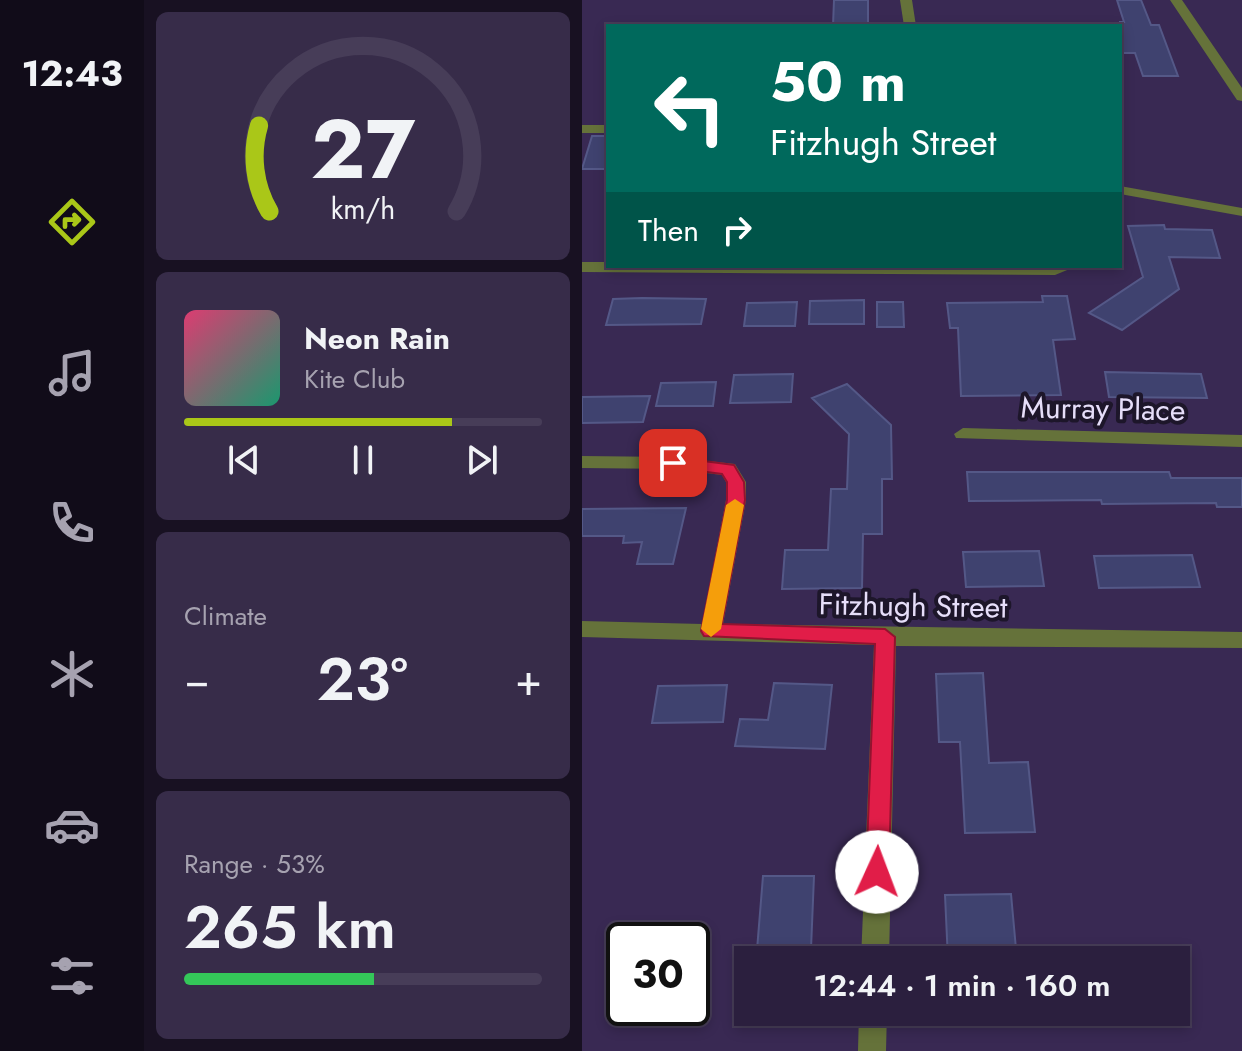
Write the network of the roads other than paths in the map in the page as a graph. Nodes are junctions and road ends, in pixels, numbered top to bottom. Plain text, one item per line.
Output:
1 (906, 0) edge
2 (1176, 0) edge
3 (910, 24) edge
4 (1242, 97) edge
5 (582, 129) edge
6 (606, 129) edge
7 (1122, 190) edge
8 (1242, 212) edge
9 (582, 267) edge
10 (606, 267) edge
11 (740, 268) edge
12 (1062, 268) edge
13 (963, 434) dead end
14 (1242, 441) edge
15 (582, 462) edge
16 (582, 629) edge
17 (711, 631) junction
18 (885, 637) junction
19 (1242, 640) edge
20 (875, 946) edge
21 (873, 1026) edge
22 (872, 1051) edge

1 - 3 street
2 - 4 street
5 - 6 street
7 - 8 street
9 - 10 street
11 - 12 street
13 - 14 street, Murray Place
15 - 17 street
16 - 17 street, Fitzhugh Street
17 - 18 street, Fitzhugh Street
18 - 19 street, Fitzhugh Street
18 - 20 street
21 - 22 street

